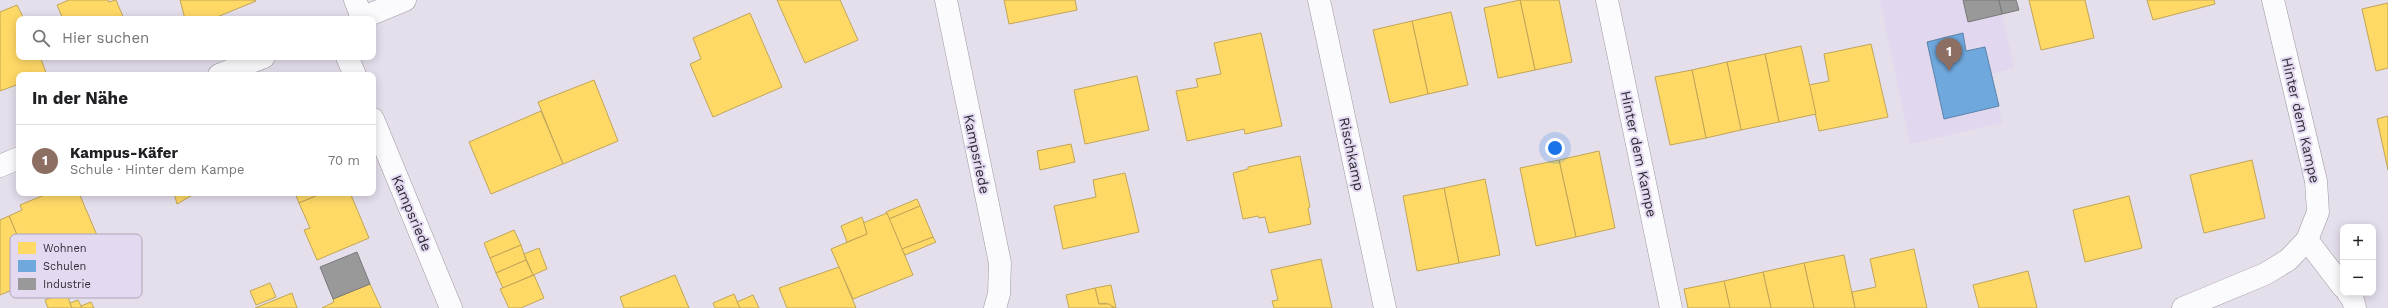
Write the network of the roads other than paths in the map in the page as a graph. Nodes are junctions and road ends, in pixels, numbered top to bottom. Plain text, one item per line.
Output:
1 (405, 0) edge
2 (946, 0) edge
3 (1319, 0) edge
4 (1607, 0) edge
5 (2273, 0) edge
6 (359, 12) edge
7 (256, 60) edge
8 (348, 60) edge
9 (226, 72) edge
10 (354, 72) edge
11 (376, 126) edge
12 (16, 159) edge
13 (0, 166) edge
14 (2307, 240) junction
15 (2340, 283) edge
16 (2350, 296) edge
17 (452, 308) edge
18 (995, 308) edge
19 (1385, 308) edge
20 (1671, 308) edge
21 (2183, 308) edge
22 (2355, 308) edge

1 - 6 street
2 - 18 street, Kampsriede
3 - 19 street, Rischkamp
4 - 20 street, Hinter dem Kampe
5 - 14 street, Hinter dem Kampe
7 - 9 street
8 - 10 street
11 - 17 street, Kampsriede
12 - 13 street
14 - 15 street
14 - 21 street, Hinter dem Kampe
16 - 22 street

